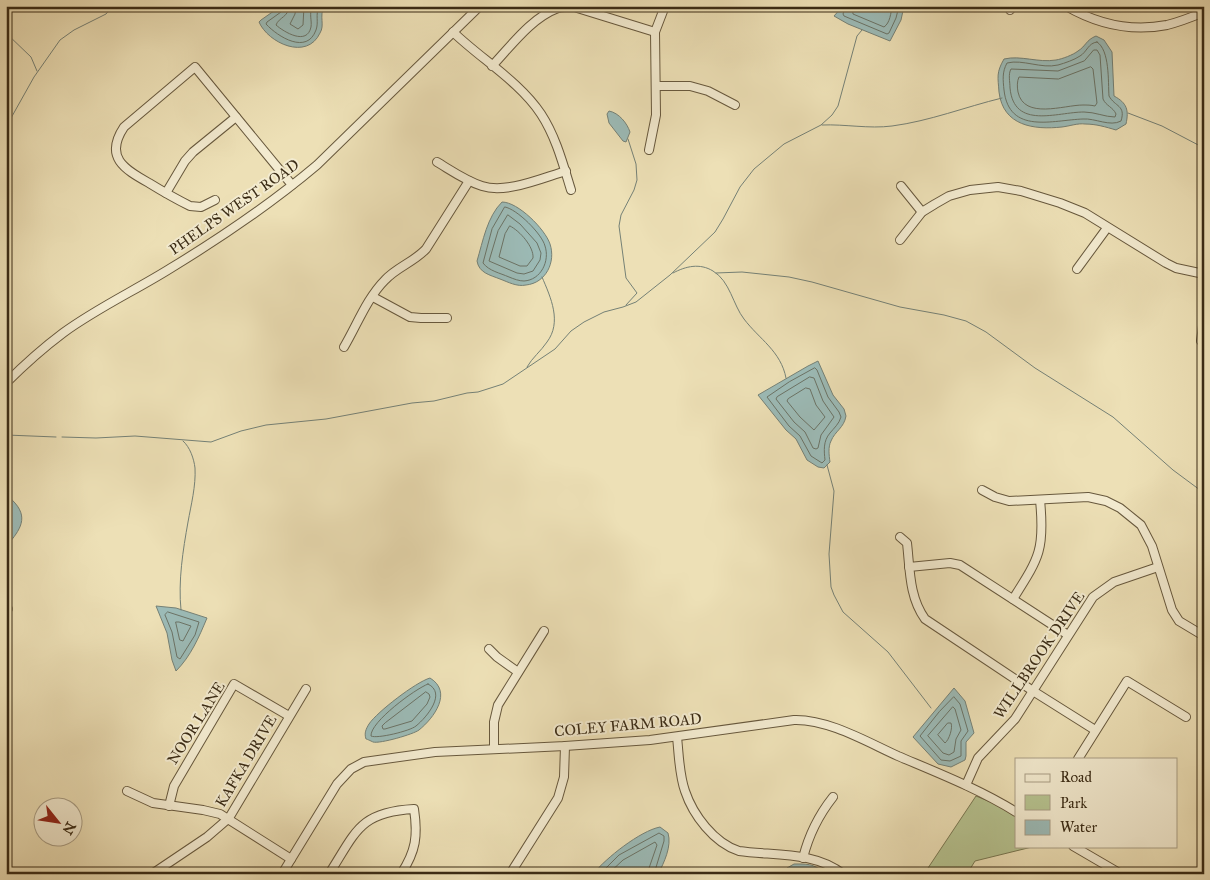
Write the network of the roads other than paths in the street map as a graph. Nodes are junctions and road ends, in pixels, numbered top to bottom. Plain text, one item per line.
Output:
1 (480, 6) edge
2 (665, 6) edge
3 (1066, 6) edge
4 (1204, 12) edge
5 (453, 32) junction
6 (655, 32) junction
7 (492, 66) junction
8 (656, 86) junction
9 (734, 105) dead end
10 (236, 117) junction
11 (649, 150) dead end
12 (437, 162) dead end
13 (566, 171) junction
14 (469, 181) junction
15 (292, 186) junction
16 (901, 186) dead end
17 (571, 190) dead end
18 (166, 193) junction
19 (215, 200) dead end
20 (922, 212) junction
21 (1107, 228) junction
22 (900, 240) dead end
23 (1077, 269) dead end
24 (1204, 274) edge
25 (373, 297) junction
26 (447, 318) dead end
27 (1204, 318) edge
28 (1201, 341) dead end
29 (344, 348) dead end
30 (6, 383) edge
31 (982, 490) dead end
32 (1040, 500) junction
33 (900, 537) dead end
34 (909, 566) junction
35 (1158, 567) junction
36 (1013, 599) junction
37 (544, 631) dead end
38 (1068, 635) junction
39 (1204, 636) edge
40 (489, 649) dead end
41 (518, 672) junction
42 (306, 689) dead end
43 (1033, 691) junction
44 (289, 716) junction
45 (1186, 717) dead end
46 (1095, 730) junction
47 (677, 737) junction
48 (565, 746) junction
49 (494, 749) junction
50 (1079, 758) edge
51 (966, 785) junction
52 (127, 791) dead end
53 (833, 797) dead end
54 (169, 806) junction
55 (1015, 811) edge
56 (228, 818) junction
57 (1076, 848) edge
58 (804, 858) junction
59 (291, 859) junction
60 (152, 874) edge
61 (282, 874) edge
62 (329, 874) edge
63 (401, 874) edge
64 (510, 874) edge
65 (843, 874) edge
66 (1121, 874) edge

1 - 5 street, PHELPS WEST ROAD
2 - 6 street
3 - 4 street
5 - 7 street
5 - 15 street, PHELPS WEST ROAD
6 - 7 street
6 - 8 street
7 - 13 street
8 - 9 street
8 - 11 street
10 - 15 street
10 - 18 street
10 - 18 street
12 - 14 street
13 - 14 street
13 - 17 street
14 - 25 street
15 - 30 street, PHELPS WEST ROAD
16 - 20 street
18 - 19 street
20 - 21 street
20 - 22 street
21 - 23 street
21 - 24 street
25 - 26 street
25 - 29 street
27 - 28 street
31 - 32 street
32 - 35 street
32 - 36 street
33 - 34 street
34 - 36 street
34 - 43 street
35 - 38 street, WILLBROOK DRIVE
35 - 39 street
36 - 38 street
37 - 41 street
38 - 43 street, WILLBROOK DRIVE
40 - 41 street
41 - 49 street
42 - 44 street, KAFKA DRIVE
43 - 46 street
43 - 51 street, WILLBROOK DRIVE
44 - 54 street, NOOR LANE
44 - 56 street, KAFKA DRIVE
45 - 46 street
46 - 50 street
47 - 48 street, COLEY FARM ROAD
47 - 51 street, COLEY FARM ROAD
47 - 58 street
48 - 49 street, COLEY FARM ROAD
48 - 64 street
49 - 59 street, COLEY FARM ROAD
51 - 55 street, COLEY FARM ROAD
52 - 54 street
53 - 58 street
54 - 56 street
56 - 59 street
56 - 60 street, KAFKA DRIVE
57 - 66 street
58 - 65 street
59 - 61 street, COLEY FARM ROAD
62 - 63 street

